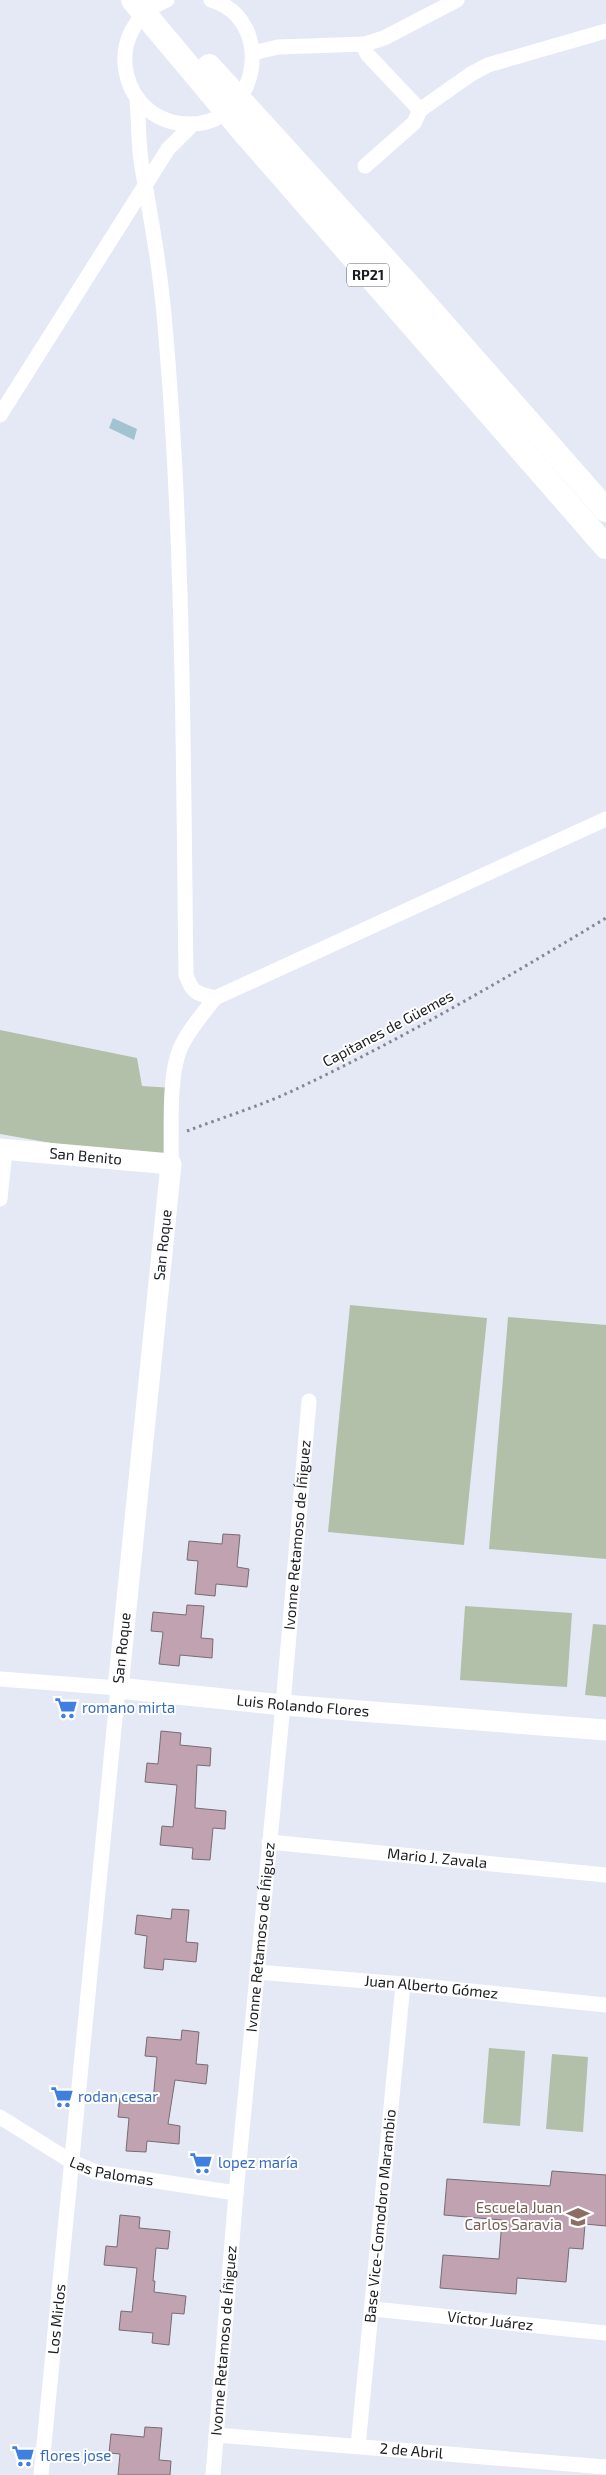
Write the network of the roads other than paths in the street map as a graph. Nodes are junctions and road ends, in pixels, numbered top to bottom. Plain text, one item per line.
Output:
1 (211, 0) edge
2 (457, 0) edge
3 (150, 4) edge
4 (606, 31) edge
5 (363, 44) junction
6 (253, 53) junction
7 (137, 98) junction
8 (233, 106) junction
9 (420, 110) junction
10 (193, 124) junction
11 (365, 166) dead end
12 (146, 185) junction
13 (0, 415) edge
14 (606, 510) edge
15 (606, 547) edge
16 (606, 819) edge
17 (215, 998) junction
18 (2, 1150) edge
19 (171, 1164) junction
20 (0, 1199) edge
21 (309, 1400) dead end
22 (0, 1679) edge
23 (118, 1688) junction
24 (284, 1705) junction
25 (606, 1730) edge
26 (269, 1842) junction
27 (606, 1875) edge
28 (257, 1972) junction
29 (403, 1984) junction
30 (606, 2005) edge
31 (0, 2117) edge
32 (72, 2162) junction
33 (236, 2193) junction
34 (373, 2309) junction
35 (606, 2333) edge
36 (216, 2435) junction
37 (358, 2446) junction
38 (606, 2467) edge
39 (41, 2475) edge
40 (213, 2475) edge

1 - 6 street
2 - 5 street
3 - 7 street
3 - 8 main road, RP21
4 - 9 street
5 - 6 street
5 - 9 street
6 - 8 street
7 - 10 street
7 - 12 street
8 - 10 street
8 - 14 main road, RP21
8 - 15 main road, RP21
9 - 11 street
10 - 12 street
12 - 13 street
12 - 17 street
16 - 17 street
17 - 19 street
18 - 19 street, San Benito
18 - 20 street
19 - 23 street, San Roque
21 - 24 street, Ivonne Retamoso de Íñiguez
22 - 23 street, Luis Rolando Flores
23 - 24 street, Luis Rolando Flores
23 - 32 street, San Roque
24 - 25 street, Luis Rolando Flores
24 - 26 street, Ivonne Retamoso de Íñiguez
26 - 27 street, Mario J. Zavala
26 - 28 street, Ivonne Retamoso de Íñiguez
28 - 29 street, Juan Alberto Gómez
28 - 33 street, Ivonne Retamoso de Íñiguez
29 - 30 street, Juan Alberto Gómez
29 - 34 street, Base Vice-Comodoro Marambio
31 - 32 street, Las Palomas
32 - 33 street, Las Palomas
32 - 39 street, Los Mirlos
33 - 36 street, Ivonne Retamoso de Íñiguez
34 - 35 street, Víctor Juárez
34 - 37 street, Base Vice-Comodoro Marambio
36 - 37 street, 2 de Abril
36 - 40 street, Ivonne Retamoso de Íñiguez
37 - 38 street, 2 de Abril

